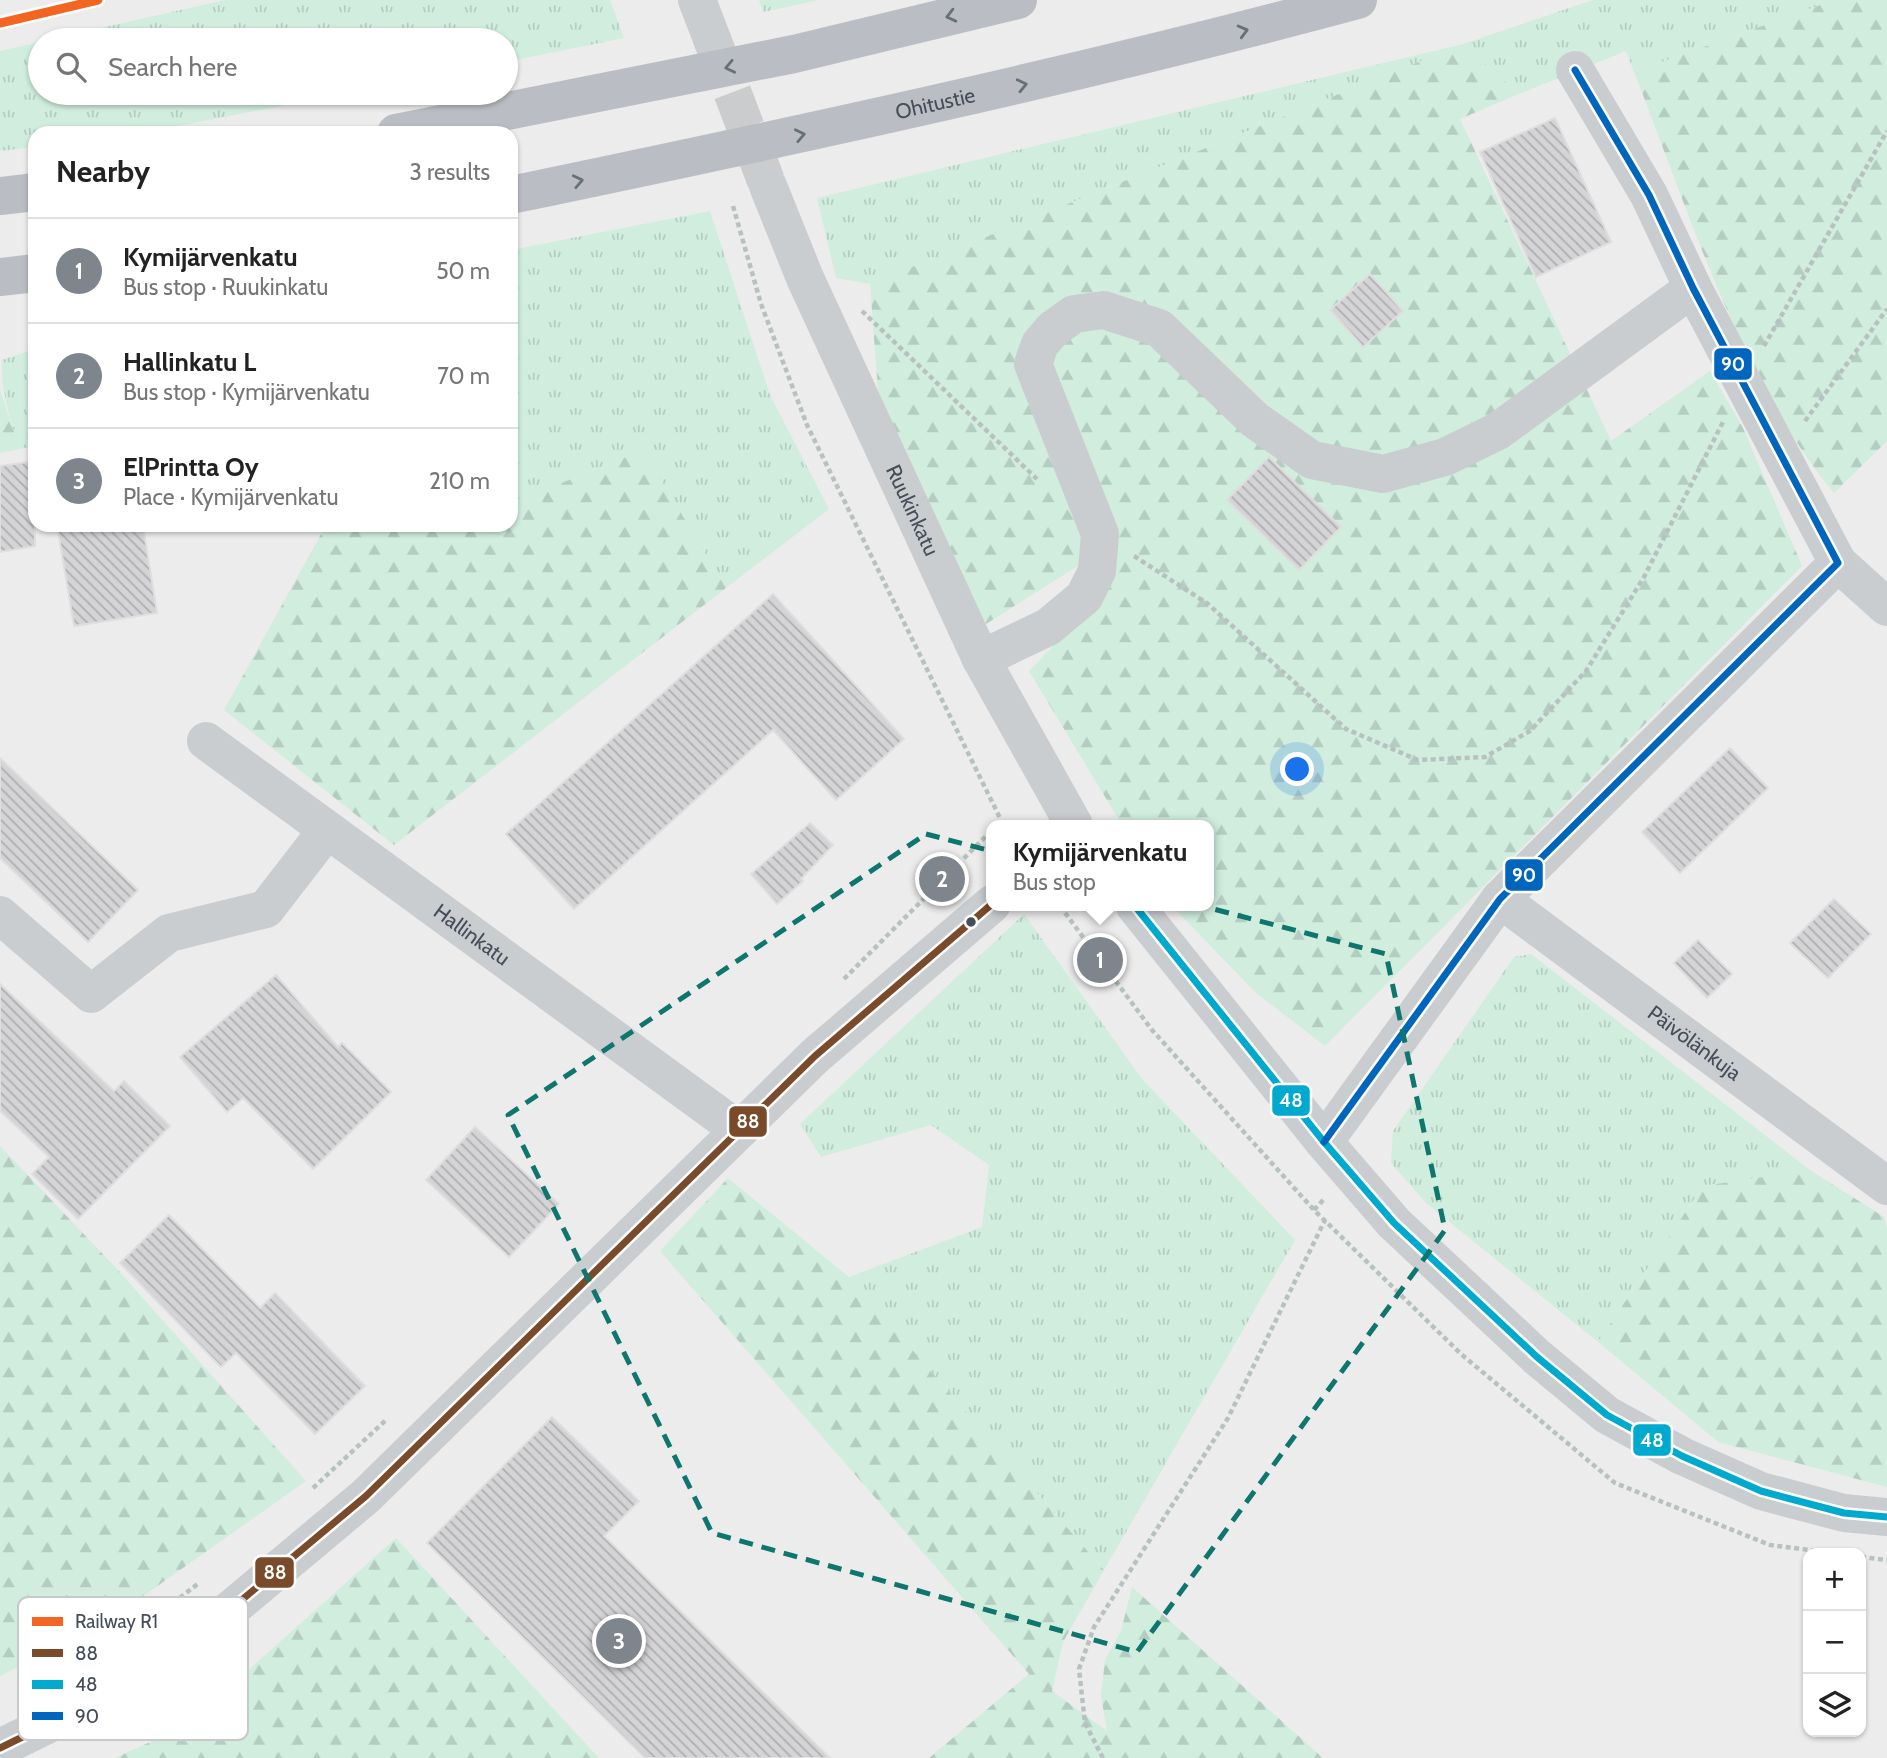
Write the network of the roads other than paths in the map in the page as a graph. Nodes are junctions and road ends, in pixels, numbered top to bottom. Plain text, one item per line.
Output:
1 (697, 0) edge
2 (1018, 0) edge
3 (1358, 0) edge
4 (712, 39) tunnel mouth
5 (1575, 70) dead end
6 (431, 126) edge
7 (768, 186) tunnel mouth
8 (28, 193) edge
9 (518, 194) edge
10 (0, 196) edge
11 (28, 274) edge
12 (0, 277) edge
13 (1693, 288) junction
14 (1838, 563) junction
15 (1887, 607) edge
16 (981, 659) junction
17 (206, 741) dead end
18 (1071, 820) edge
19 (327, 830) junction
20 (1500, 898) junction
21 (986, 909) edge
22 (1139, 911) edge
23 (0, 915) edge
24 (739, 1130) junction
25 (1324, 1142) junction
26 (1887, 1186) edge
27 (1887, 1517) edge
28 (245, 1597) edge
29 (18, 1739) edge
30 (0, 1748) edge

1 - 4 street
2 -> 6 highway
9 -> 3 highway, Ohitustie
5 - 13 street
7 - 16 street, Ruukinkatu
8 - 10 highway
11 - 12 highway
13 - 14 street
13 - 16 street
14 - 15 street
14 - 20 street
16 - 18 street, Ruukinkatu
17 - 19 street, Hallinkatu
19 - 23 street
19 - 24 street, Hallinkatu
20 - 25 street
20 - 26 street, Päivölänkuja
21 - 24 street
22 - 25 street
24 - 28 street
25 - 27 street
29 - 30 street

